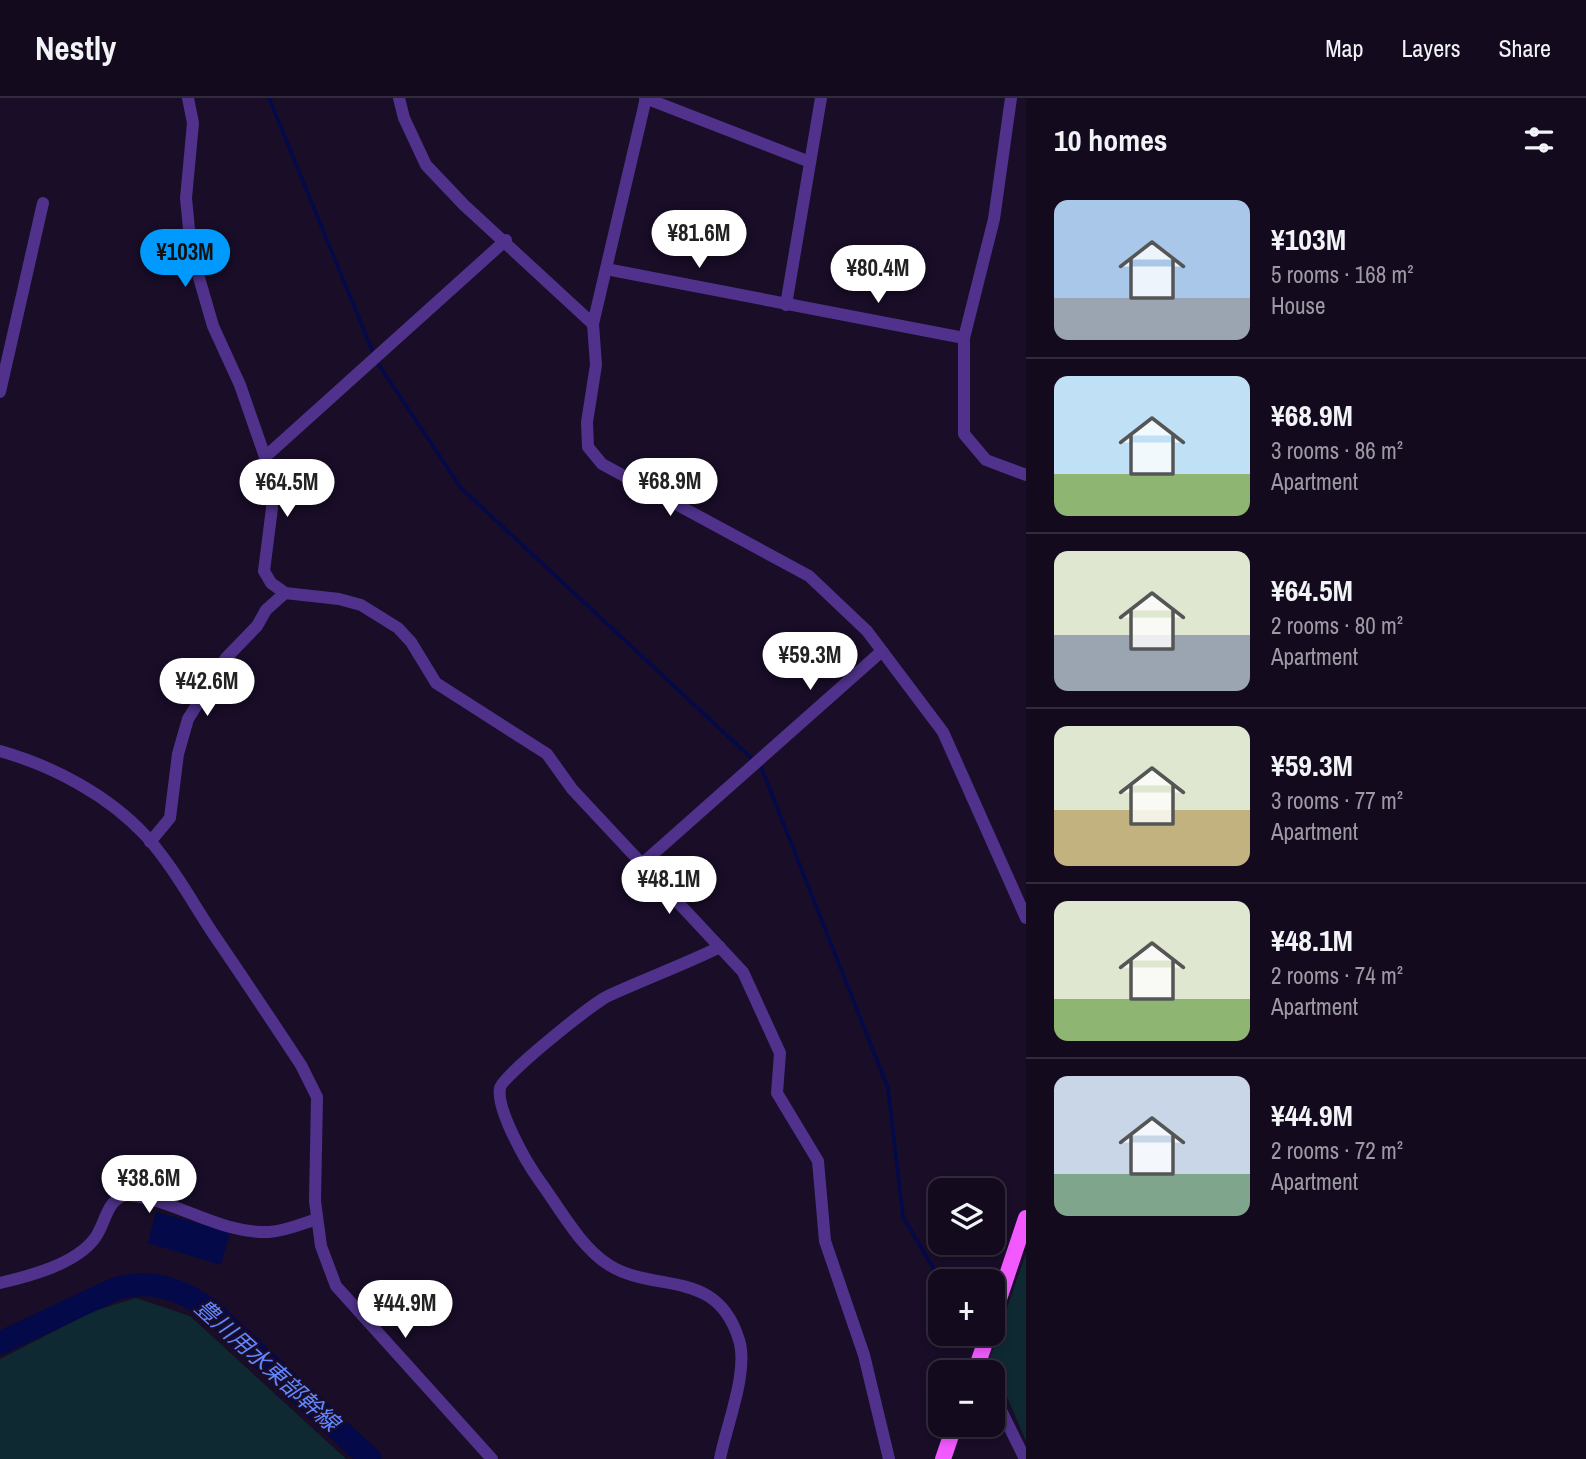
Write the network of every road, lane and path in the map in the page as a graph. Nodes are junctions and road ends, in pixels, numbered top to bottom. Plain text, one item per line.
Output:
1 (188, 98) edge
2 (399, 98) edge
3 (645, 98) edge
4 (821, 98) edge
5 (1011, 98) edge
6 (810, 162) junction
7 (43, 203) dead end
8 (506, 240) junction
9 (606, 269) junction
10 (786, 305) junction
11 (593, 324) junction
12 (964, 338) junction
13 (0, 391) edge
14 (265, 457) junction
15 (1026, 475) edge
16 (285, 593) junction
17 (881, 651) junction
18 (0, 751) edge
19 (150, 842) junction
20 (644, 862) junction
21 (1026, 918) edge
22 (720, 947) junction
23 (1026, 1218) edge
24 (317, 1219) junction
25 (1005, 1281) edge
26 (0, 1283) edge
27 (1005, 1418) edge
28 (951, 1437) edge
29 (492, 1459) edge
30 (720, 1459) edge
31 (889, 1459) edge
32 (943, 1459) edge
33 (1025, 1459) edge

1 - 14 street
2 - 8 street
3 - 6 street
3 - 9 street
4 - 6 street
5 - 12 street
6 - 10 street
7 - 13 street
8 - 11 street
8 - 14 street
9 - 10 street
9 - 11 street
10 - 12 street
11 - 17 street
12 - 15 street
14 - 16 street
16 - 19 street
16 - 20 street
17 - 20 street
17 - 21 street
18 - 19 street
19 - 24 street
20 - 22 street
22 - 30 street
22 - 31 street
23 - 25 main road
24 - 26 street
24 - 29 street
27 - 33 street
28 - 32 main road

